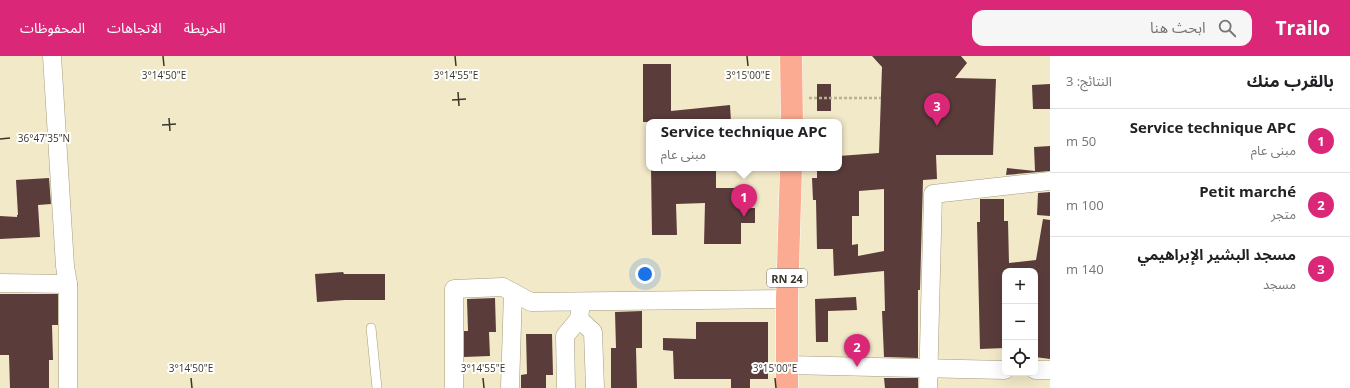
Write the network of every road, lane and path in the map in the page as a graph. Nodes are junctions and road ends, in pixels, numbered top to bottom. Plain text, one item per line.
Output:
1 (52, 56) edge
2 (791, 56) edge
3 (792, 98) junction
4 (881, 98) dead end
5 (792, 119) edge
6 (791, 171) edge
7 (1050, 180) edge
8 (0, 283) edge
9 (68, 284) junction
10 (513, 292) junction
11 (787, 299) junction
12 (580, 310) junction
13 (371, 328) dead end
14 (787, 365) junction
15 (928, 368) junction
16 (1002, 370) edge
17 (1038, 370) edge
18 (1050, 370) edge
19 (68, 388) edge
20 (377, 388) edge
21 (454, 388) edge
22 (510, 388) edge
23 (566, 388) edge
24 (595, 388) edge
25 (787, 388) edge
26 (928, 388) edge

1 - 9 street
2 - 3 main road
3 - 4 path
3 - 5 main road
6 - 11 main road, RN 24
7 - 15 street
8 - 9 street
9 - 19 street
10 - 12 street
10 - 21 street
10 - 22 street
11 - 12 street
11 - 14 main road, RN 24
12 - 23 street
12 - 24 street
13 - 20 lane
14 - 15 street
14 - 25 main road, RN 24
15 - 16 street
15 - 26 street
17 - 18 street

